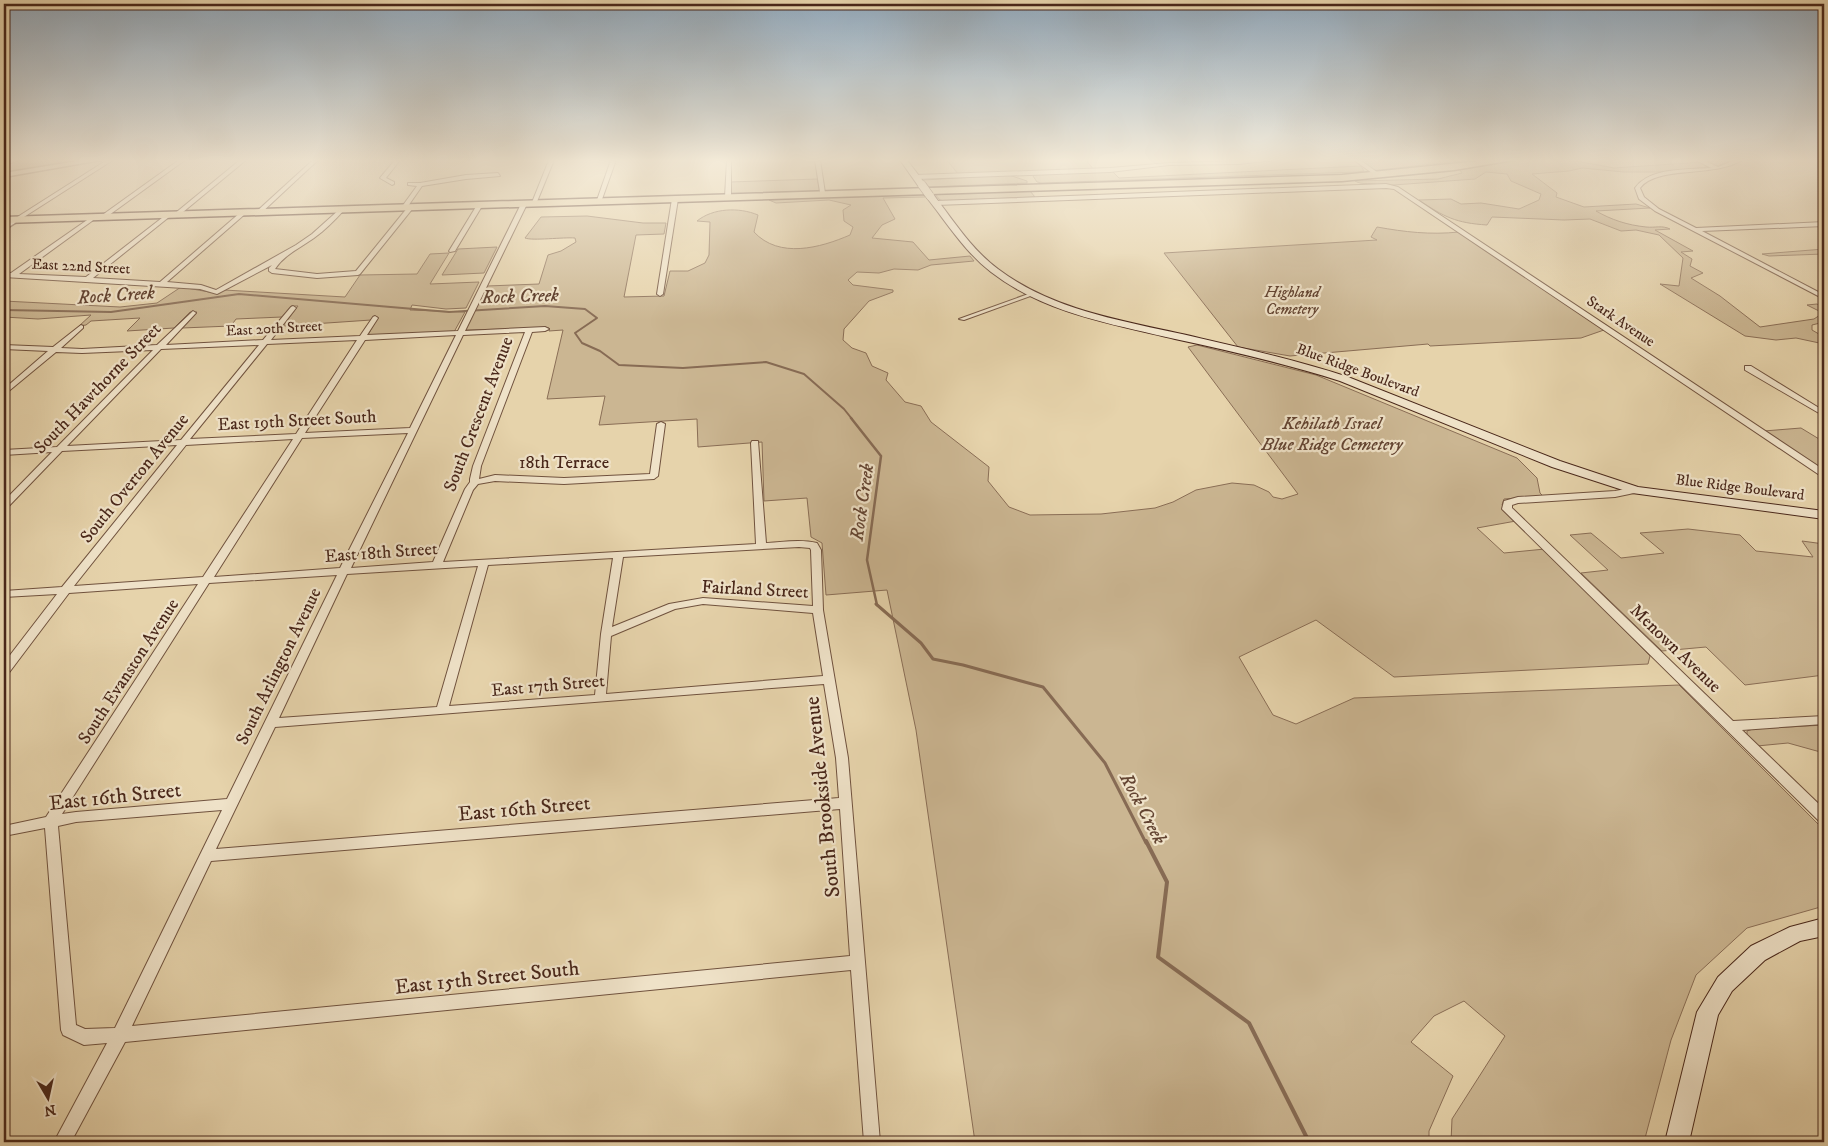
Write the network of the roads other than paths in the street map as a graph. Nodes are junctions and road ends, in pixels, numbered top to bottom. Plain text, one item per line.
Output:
1 (24, 213) edge
2 (109, 213) edge
3 (174, 213) edge
4 (231, 213) edge
5 (243, 213) edge
6 (338, 213) edge
7 (403, 213) edge
8 (474, 213) edge
9 (524, 213) edge
10 (673, 213) edge
11 (943, 213) edge
12 (1436, 213) edge
13 (1665, 213) edge
14 (148, 216) junction
15 (171, 216) junction
16 (104, 217) junction
17 (90, 220) junction
18 (8, 223) edge
19 (1824, 224) edge
20 (1695, 230) junction
21 (452, 251) dead end
22 (287, 254) junction
23 (4, 275) edge
24 (13, 275) junction
25 (88, 279) junction
26 (161, 284) junction
27 (660, 294) dead end
28 (1033, 294) junction
29 (1824, 297) edge
30 (293, 308) dead end
31 (192, 313) dead end
32 (376, 318) dead end
33 (962, 319) dead end
34 (81, 327) dead end
35 (545, 329) dead end
36 (529, 330) junction
37 (460, 333) junction
38 (364, 338) junction
39 (266, 342) junction
40 (4, 347) edge
41 (160, 347) junction
42 (54, 350) junction
43 (1748, 368) dead end
44 (4, 393) edge
45 (1824, 414) edge
46 (661, 424) dead end
47 (413, 430) junction
48 (299, 437) junction
49 (184, 443) junction
50 (755, 443) dead end
51 (60, 449) junction
52 (4, 452) edge
53 (1824, 474) edge
54 (475, 482) junction
55 (1636, 490) junction
56 (4, 506) edge
57 (1824, 515) edge
58 (761, 546) junction
59 (618, 554) junction
60 (484, 562) junction
61 (437, 565) junction
62 (344, 571) junction
63 (208, 580) junction
64 (66, 590) junction
65 (4, 594) edge
66 (818, 610) junction
67 (606, 634) junction
68 (4, 671) edge
69 (829, 680) junction
70 (600, 698) junction
71 (442, 711) junction
72 (1824, 720) edge
73 (270, 723) junction
74 (1732, 726) junction
75 (845, 803) junction
76 (231, 804) junction
77 (1824, 817) edge
78 (52, 821) junction
79 (4, 831) edge
80 (206, 856) junction
81 (1824, 927) edge
82 (858, 962) junction
83 (120, 1034) junction
84 (62, 1142) edge
85 (872, 1142) edge
86 (1678, 1142) edge

1 - 18 street
2 - 16 street
3 - 15 street
4 - 15 main road
5 - 26 street
6 - 22 street
7 - 22 street
8 - 21 street
9 - 37 street, South Arlington Avenue
10 - 27 street
11 - 28 main road, Blue Ridge Boulevard
12 - 53 street, Stark Avenue
13 - 20 street
14 - 15 main road
14 - 16 main road
14 - 17 main road
15 - 25 street
16 - 18 main road
17 - 18 main road
17 - 24 street
19 - 20 street
20 - 29 street
22 - 26 street, East 22nd Street
23 - 24 street, East 22nd Street
24 - 25 street, East 22nd Street
25 - 26 street, East 22nd Street
28 - 33 street
28 - 55 main road, Blue Ridge Boulevard
30 - 39 street, South Overton Avenue
31 - 41 street, South Hawthorne Street
32 - 38 street, South Evanston Avenue
34 - 42 street
35 - 36 street, East 20th Street
36 - 37 street, East 20th Street
36 - 54 street, South Crescent Avenue
37 - 38 street, East 20th Street
37 - 47 street, South Arlington Avenue
38 - 39 street, East 20th Street
38 - 48 street, South Evanston Avenue
39 - 41 street, East 20th Street
39 - 49 street, South Overton Avenue
40 - 42 street, East 20th Street
41 - 42 street, East 20th Street
41 - 51 street, South Hawthorne Street
42 - 44 street
43 - 45 street
46 - 54 street, 18th Terrace
47 - 48 street, East 19th Street South
47 - 62 street, South Arlington Avenue
48 - 49 street, East 19th Street South
48 - 63 street, South Evanston Avenue
49 - 51 street, East 19th Street South
49 - 64 street, South Overton Avenue
50 - 58 street
51 - 52 street, East 19th Street South
51 - 56 street, South Hawthorne Street
54 - 61 street, South Crescent Avenue
55 - 57 main road, Blue Ridge Boulevard
55 - 74 street, Menown Avenue
58 - 59 street, East 18th Street
58 - 66 street, South Brookside Avenue
59 - 60 street, East 18th Street
59 - 67 street
60 - 61 street, East 18th Street
60 - 71 street
61 - 62 street, East 18th Street
62 - 63 street, East 18th Street
62 - 73 street, South Arlington Avenue
63 - 64 street, East 18th Street
63 - 78 street, South Evanston Avenue
64 - 65 street, East 18th Street
64 - 68 street, South Overton Avenue
66 - 67 street, Fairland Street
66 - 69 street, South Brookside Avenue
67 - 70 street
69 - 70 street, East 17th Street
69 - 75 street, South Brookside Avenue
70 - 71 street, East 17th Street
71 - 73 street, East 17th Street
72 - 74 street
73 - 76 street, South Arlington Avenue
74 - 77 street, Menown Avenue
75 - 80 street, East 16th Street
75 - 82 street, South Brookside Avenue
76 - 78 street, East 16th Street
76 - 80 street, South Arlington Avenue
78 - 79 street, East 16th Street
78 - 83 street
80 - 83 street, South Arlington Avenue
81 - 86 main road
82 - 83 street, East 15th Street South
82 - 85 street, South Brookside Avenue
83 - 84 street, South Arlington Avenue

